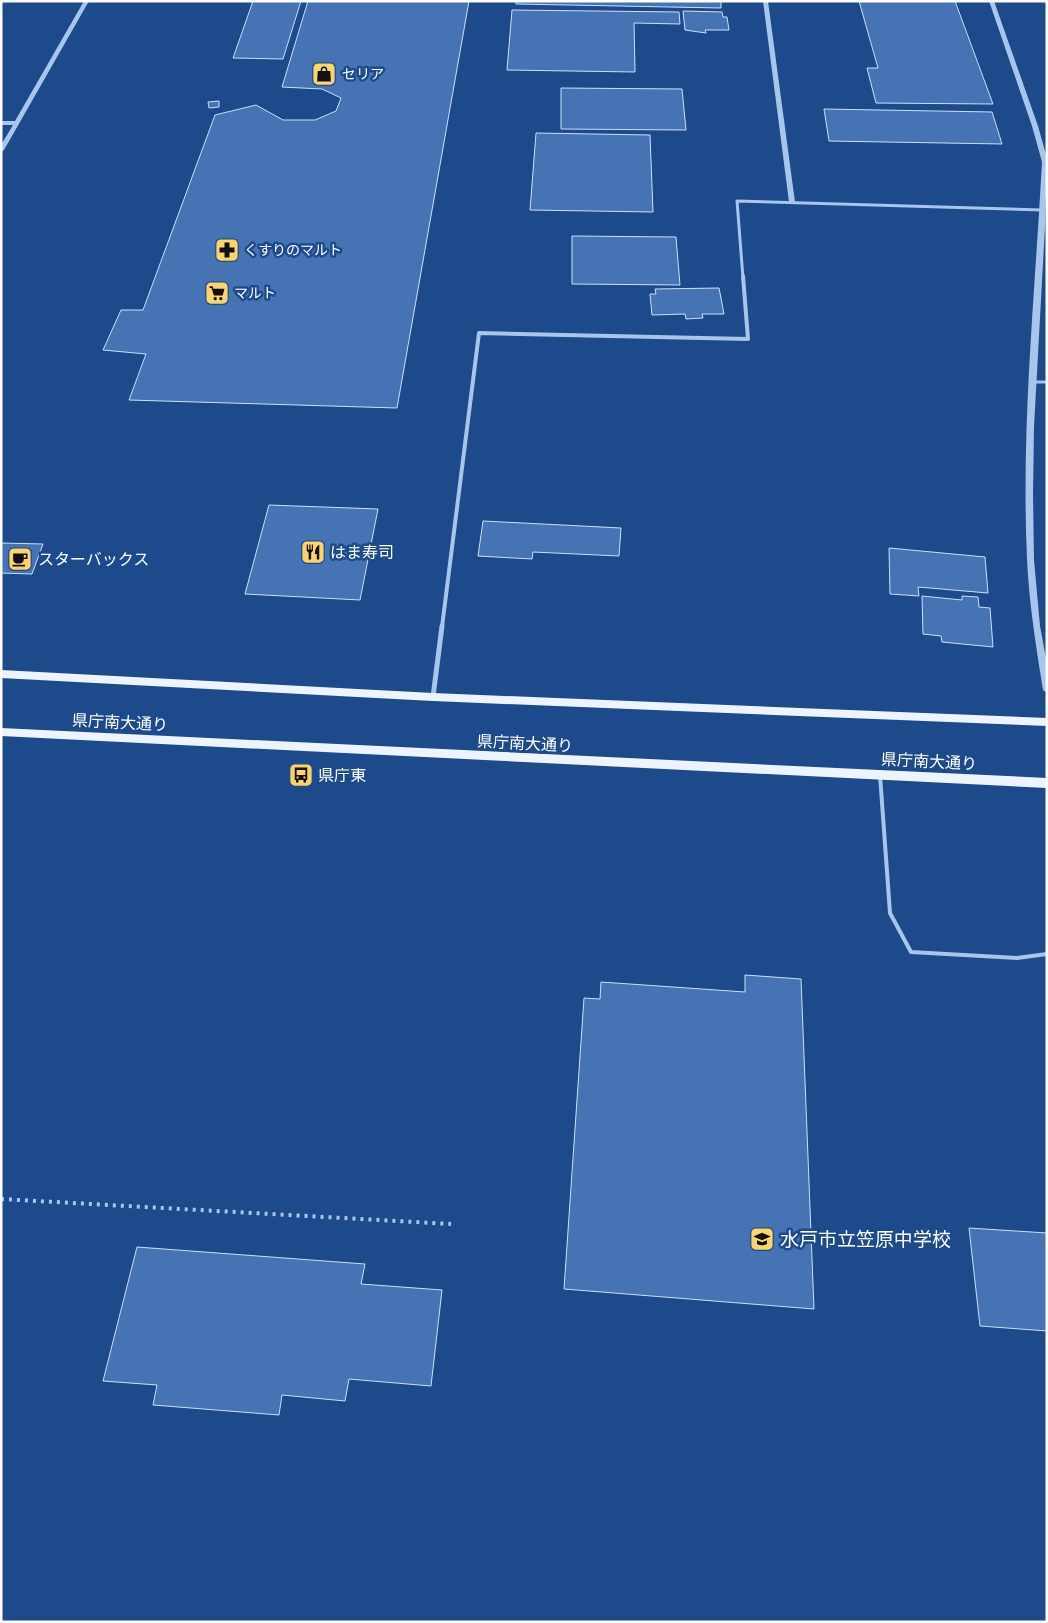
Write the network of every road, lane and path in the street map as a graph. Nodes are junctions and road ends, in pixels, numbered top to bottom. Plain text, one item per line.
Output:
1 (87, 1) edge
2 (765, 1) edge
3 (991, 1) edge
4 (1, 123) edge
5 (16, 123) junction
6 (1, 150) edge
7 (792, 202) junction
8 (1043, 210) junction
9 (1033, 382) junction
10 (1047, 382) edge
11 (1, 674) edge
12 (1047, 690) edge
13 (433, 697) junction
14 (1047, 722) edge
15 (1, 732) edge
16 (880, 775) junction
17 (1047, 783) edge
18 (1047, 954) edge
19 (1, 1199) edge
20 (450, 1224) dead end

1 - 5 street
2 - 7 street
3 - 8 street
4 - 5 street
5 - 6 street
7 - 8 street
7 - 13 street
8 - 9 street
9 - 10 lane
9 - 12 street
11 - 13 main road
13 - 14 main road
15 - 16 main road, 県庁南大通り
16 - 17 main road, 県庁南大通り
16 - 18 lane
19 - 20 path

